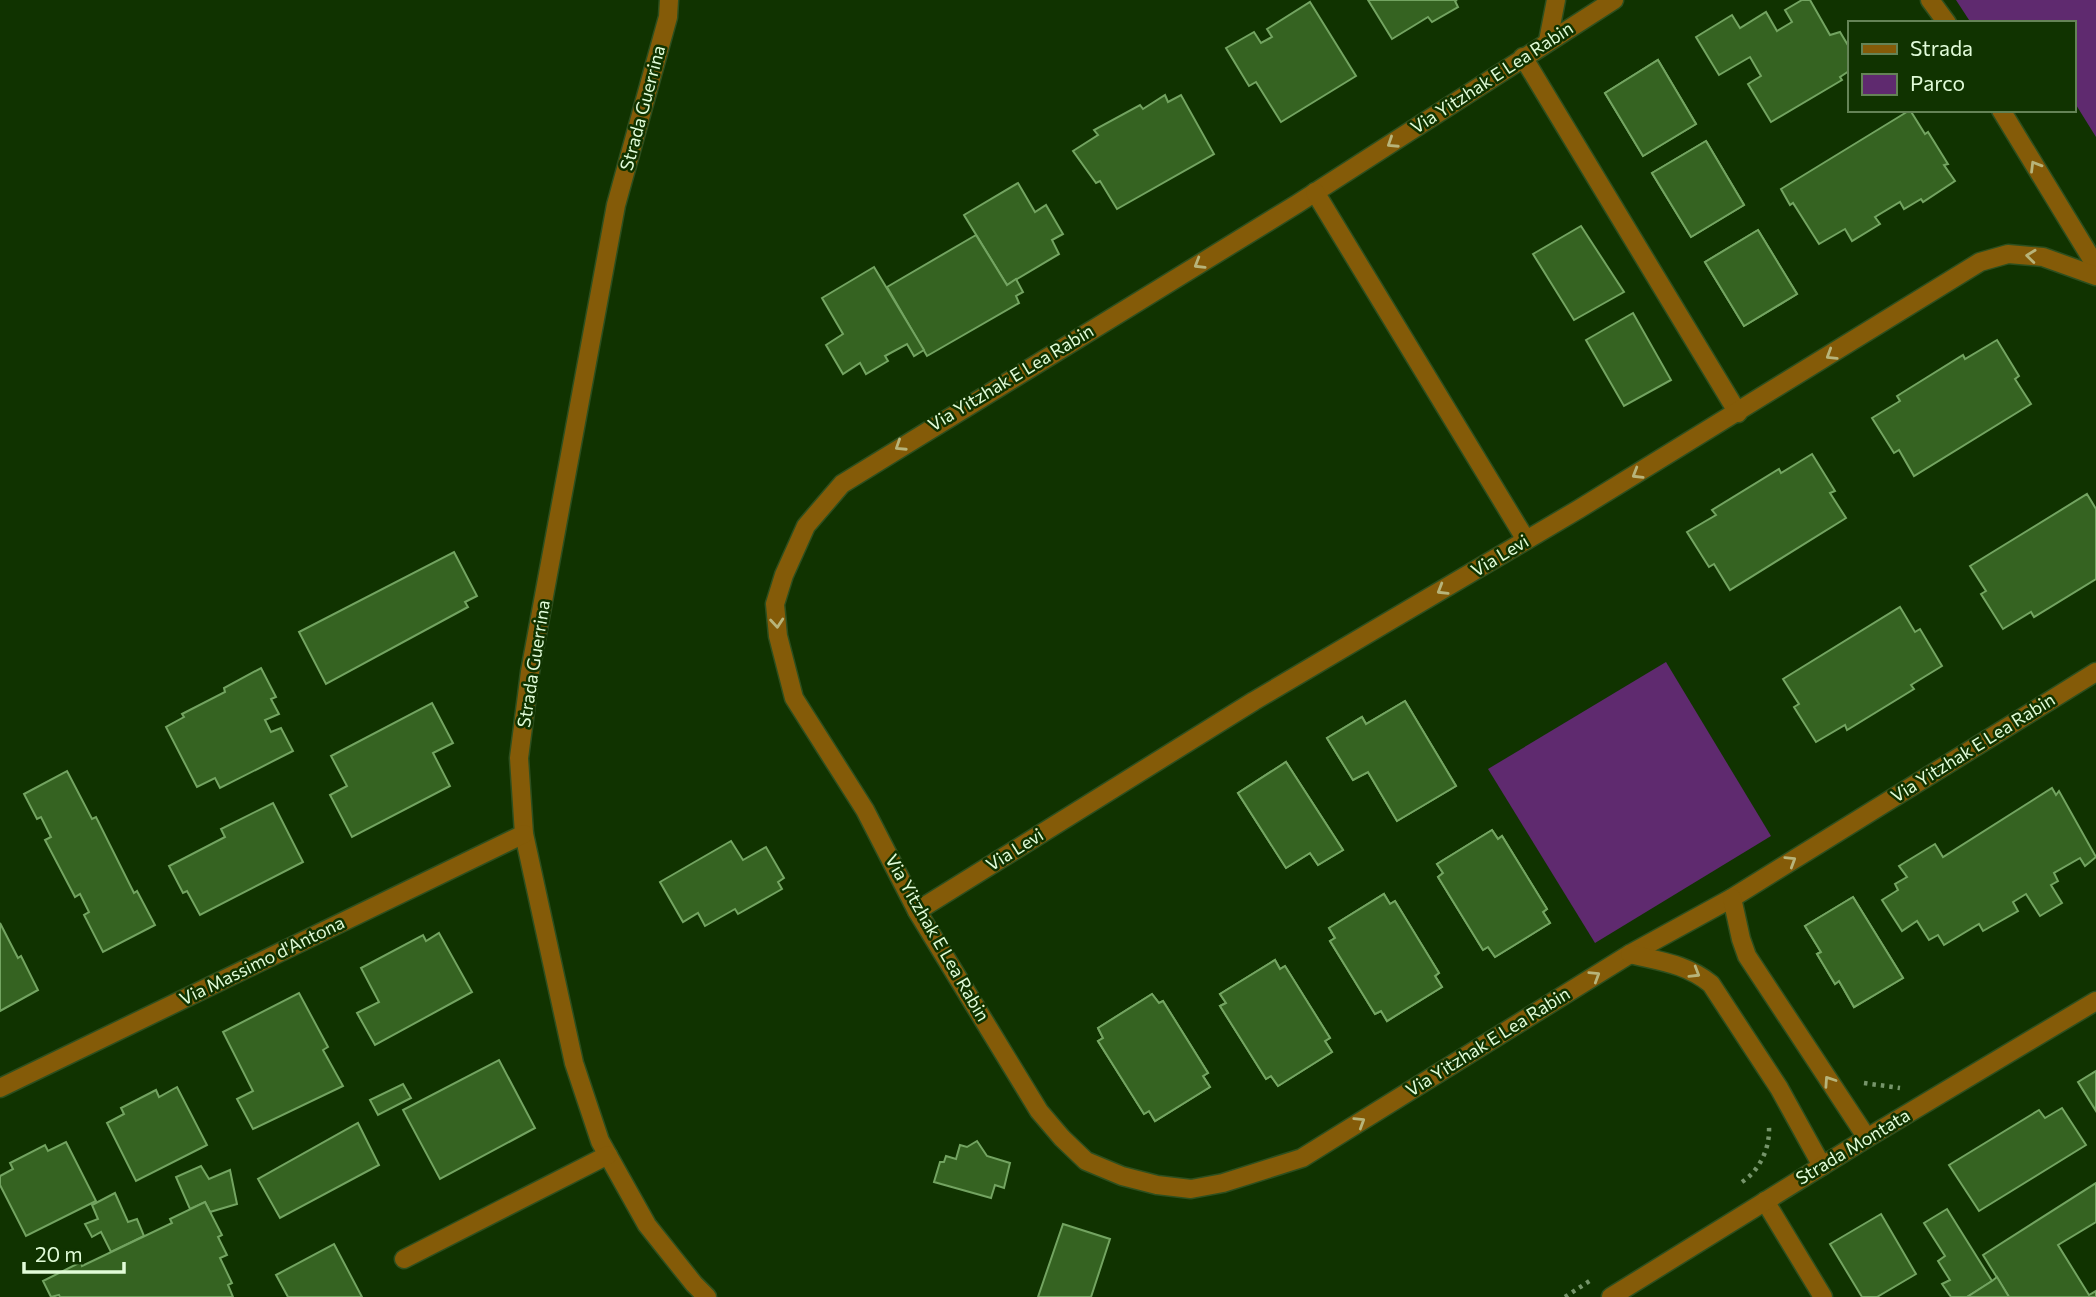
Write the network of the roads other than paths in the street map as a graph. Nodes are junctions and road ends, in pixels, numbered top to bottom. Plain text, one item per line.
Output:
1 (669, 0) edge
2 (1556, 0) edge
3 (1614, 0) edge
4 (1930, 0) edge
5 (1946, 21) edge
6 (1548, 41) junction
7 (1523, 57) junction
8 (2002, 112) edge
9 (1315, 192) junction
10 (2096, 266) edge
11 (2096, 276) edge
12 (1738, 413) junction
13 (1526, 540) junction
14 (2096, 672) edge
15 (524, 834) junction
16 (1732, 898) junction
17 (917, 911) junction
18 (1630, 954) junction
19 (2096, 1001) edge
20 (0, 1088) edge
21 (1867, 1138) junction
22 (608, 1156) junction
23 (1822, 1166) junction
24 (1765, 1201) junction
25 (404, 1259) dead end
26 (707, 1297) edge
27 (1611, 1297) edge
28 (1822, 1297) edge

1 - 15 street, Strada Guerrina
2 - 6 street
3 - 6 street, Via Yitzhak E Lea Rabin
4 - 5 street
6 - 7 street, Via Yitzhak E Lea Rabin
7 -> 9 street, Via Yitzhak E Lea Rabin
7 - 12 street
10 -> 8 street
9 - 13 street
9 -> 17 street, Via Yitzhak E Lea Rabin
11 -> 12 street, Via Levi
12 -> 13 street, Via Levi
13 -> 17 street, Via Levi
16 -> 14 street, Via Yitzhak E Lea Rabin
15 - 20 street, Via Massimo d'Antona
15 - 22 street, Strada Guerrina
16 - 18 street, Via Yitzhak E Lea Rabin
21 -> 16 street
17 -> 18 street, Via Yitzhak E Lea Rabin
18 -> 23 street
19 - 21 street, Strada Montata
21 - 23 street, Strada Montata
22 - 25 street
22 - 26 street, Strada Guerrina
23 - 24 street, Strada Montata
24 - 27 street, Strada Montata
24 - 28 street

